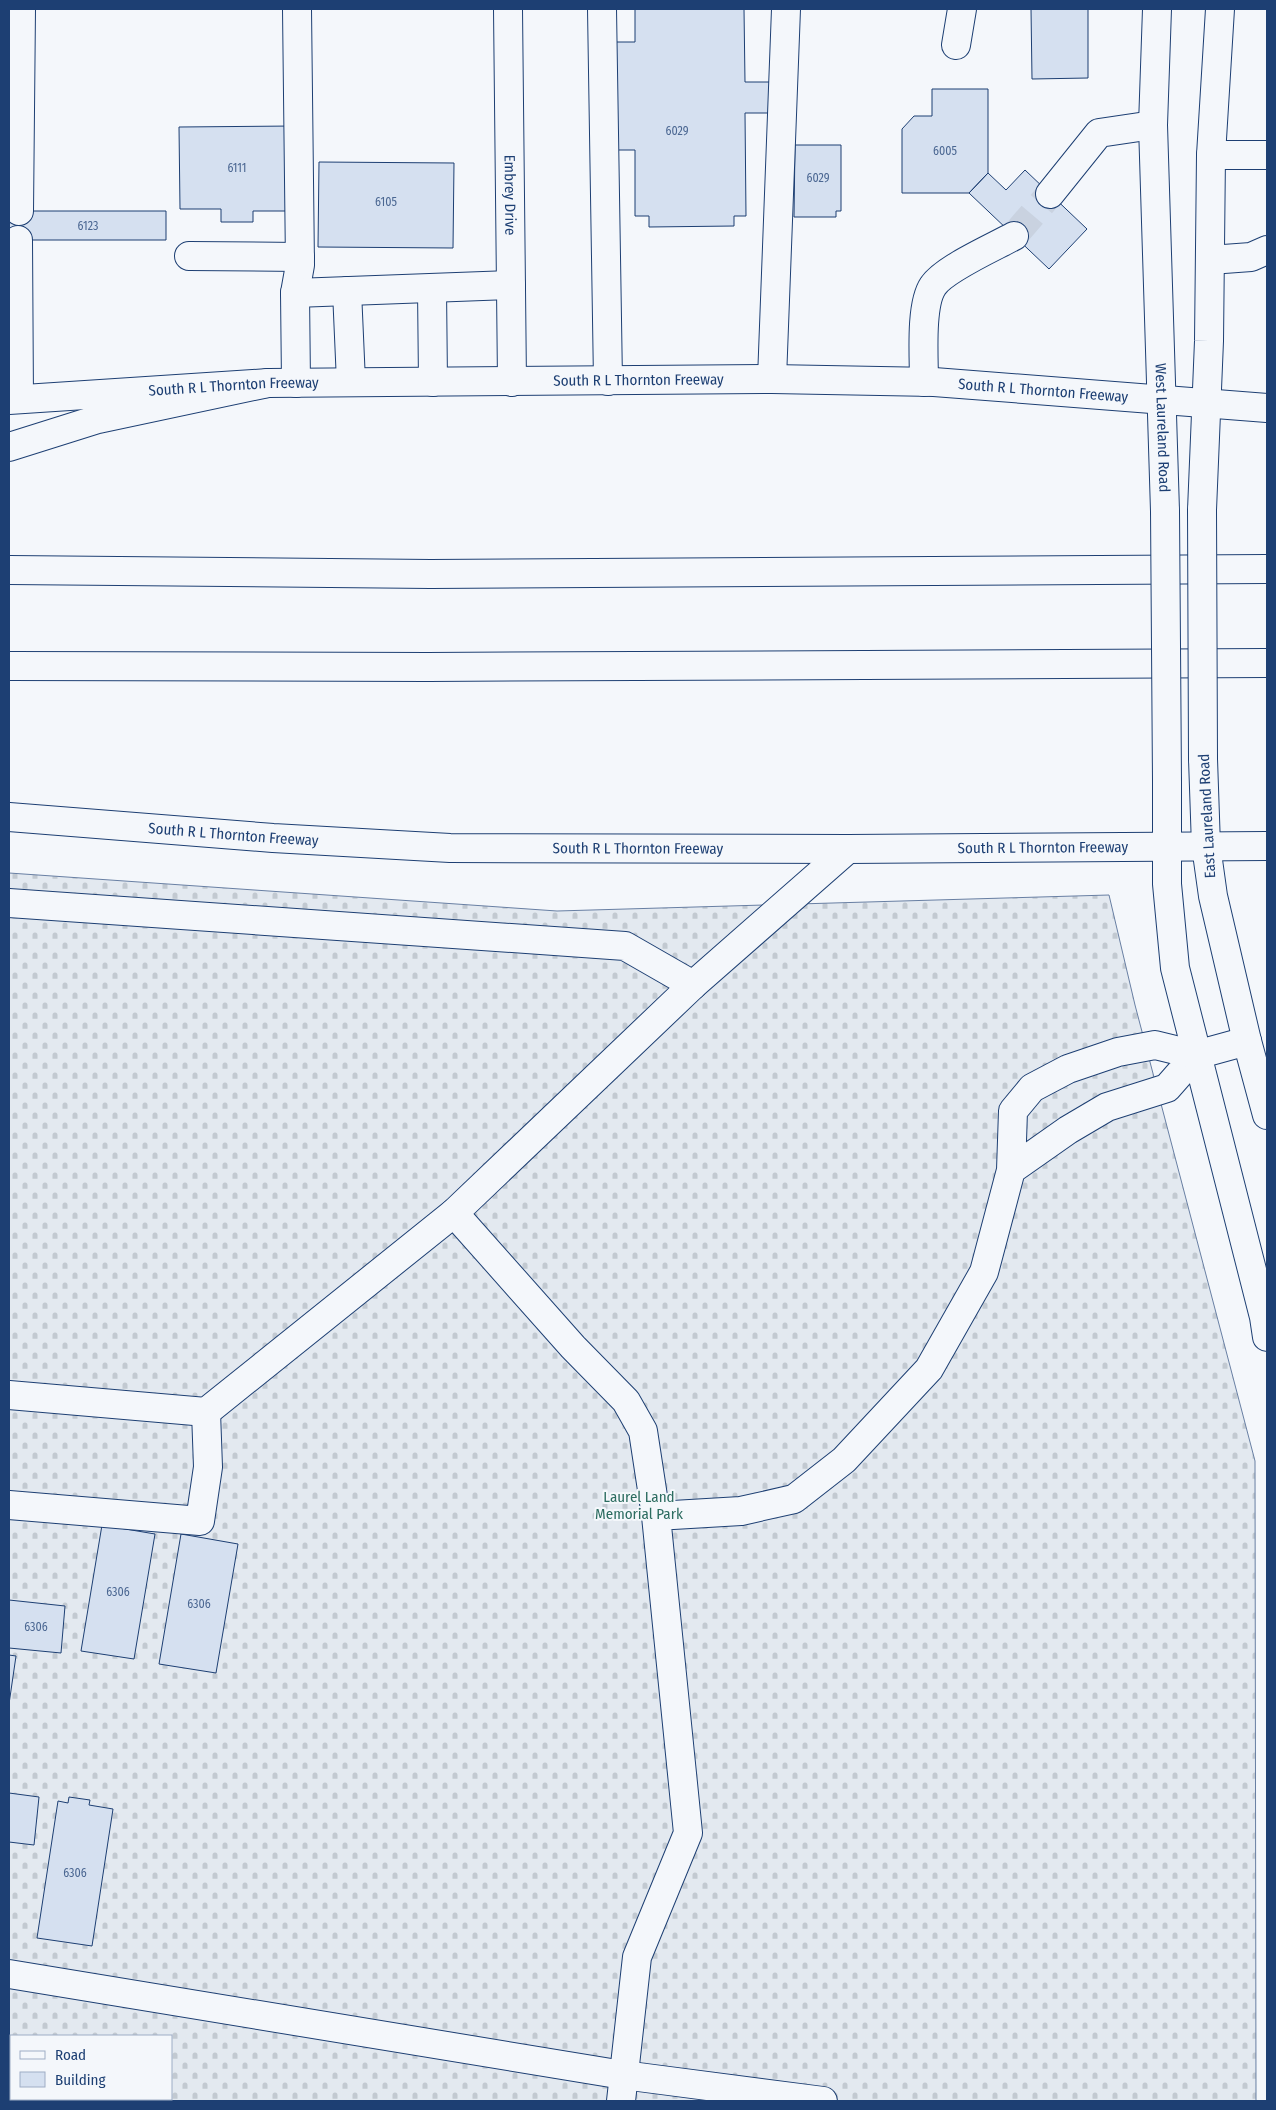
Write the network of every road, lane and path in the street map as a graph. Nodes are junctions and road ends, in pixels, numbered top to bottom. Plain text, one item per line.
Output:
1 (21, 9) edge
2 (297, 9) edge
3 (508, 9) edge
4 (602, 9) edge
5 (786, 9) edge
6 (962, 9) edge
7 (1157, 9) edge
8 (1220, 9) edge
9 (956, 45) dead end
10 (1153, 125) junction
11 (1211, 155) junction
12 (1267, 155) edge
13 (1050, 194) tunnel mouth
14 (19, 211) dead end
15 (1014, 236) tunnel mouth
16 (18, 240) dead end
17 (1267, 250) edge
18 (189, 256) dead end
19 (300, 257) junction
20 (1210, 260) junction
21 (511, 285) junction
22 (432, 289) junction
23 (348, 291) junction
24 (295, 293) junction
25 (772, 379) junction
26 (608, 381) junction
27 (268, 382) junction
28 (296, 382) junction
29 (352, 382) junction
30 (433, 382) junction
31 (512, 382) junction
32 (924, 382) junction
33 (1161, 399) junction
34 (14, 400) edge
35 (1206, 402) junction
36 (1267, 408) edge
37 (9, 447) edge
38 (9, 570) edge
39 (1267, 570) edge
40 (1267, 663) edge
41 (9, 666) edge
42 (9, 817) edge
43 (1166, 846) junction
44 (1206, 846) junction
45 (1267, 846) edge
46 (848, 849) junction
47 (9, 903) edge
48 (693, 985) junction
49 (1246, 1041) junction
50 (1196, 1056) junction
51 (1267, 1115) edge
52 (1011, 1170) junction
53 (454, 1213) junction
54 (1267, 1337) edge
55 (9, 1395) edge
56 (206, 1412) junction
57 (9, 1505) edge
58 (656, 1516) junction
59 (9, 1974) edge
60 (622, 2088) edge
61 (823, 2101) edge

1 - 14 main road
2 - 19 main road
3 - 21 main road, Embrey Drive
4 - 26 main road
5 - 25 main road
6 - 9 main road
7 - 10 main road, West Laureland Road
8 - 11 main road
10 - 13 main road
10 - 33 main road, West Laureland Road
11 - 12 main road
11 - 20 main road
15 - 32 main road
16 - 34 main road
17 - 20 main road
18 - 19 main road
19 - 24 main road
20 - 35 main road
21 - 22 main road
21 - 31 main road, Embrey Drive
22 - 23 main road
22 - 30 main road
23 - 24 main road
23 - 29 main road
24 - 28 main road
25 - 26 main road, South R L Thornton Freeway
25 - 32 main road, South R L Thornton Freeway
26 - 31 main road, South R L Thornton Freeway
27 - 28 main road, South R L Thornton Freeway
27 - 34 main road, South R L Thornton Freeway
27 - 37 main road
28 - 29 main road, South R L Thornton Freeway
29 - 30 main road, South R L Thornton Freeway
30 - 31 main road, South R L Thornton Freeway
32 - 33 main road, South R L Thornton Freeway
33 - 35 main road, South R L Thornton Freeway
33 - 43 main road, West Laureland Road, bridge
35 - 36 main road, South R L Thornton Freeway
35 - 44 main road, East Laureland Road, bridge
38 - 39 main road
40 - 41 main road
42 - 46 main road, South R L Thornton Freeway
43 - 44 main road, South R L Thornton Freeway
43 - 46 main road, South R L Thornton Freeway
43 - 50 main road
44 - 45 main road, South R L Thornton Freeway
44 - 49 main road, East Laureland Road
46 - 48 main road
47 - 48 main road
48 - 53 main road
49 - 50 main road
49 - 51 main road, East Laureland Road
50 - 52 main road
50 - 52 main road
50 - 54 main road
52 - 58 main road
53 - 56 main road
53 - 58 main road
55 - 56 main road
56 - 57 main road
58 - 60 main road
59 - 60 main road
60 - 61 main road

